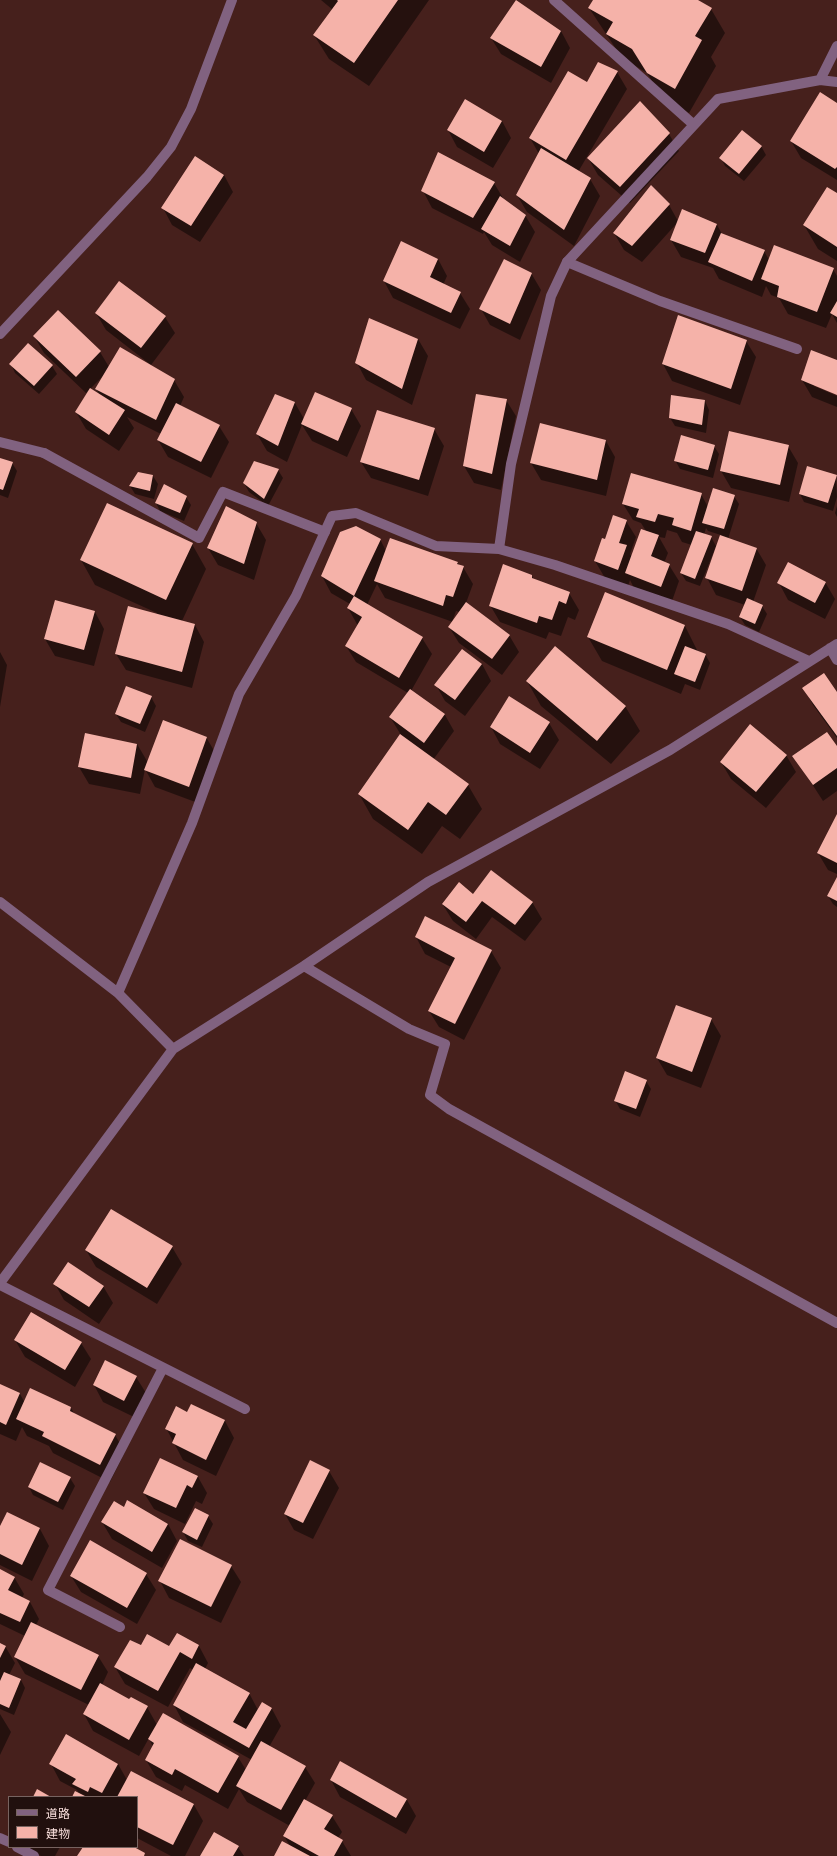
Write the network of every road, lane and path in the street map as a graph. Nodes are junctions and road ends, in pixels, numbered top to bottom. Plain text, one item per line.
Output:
1 (232, 0) edge
2 (554, 0) edge
3 (837, 46) edge
4 (820, 80) junction
5 (837, 82) edge
6 (694, 125) junction
7 (567, 262) junction
8 (0, 334) edge
9 (797, 349) dead end
10 (0, 442) edge
11 (325, 532) junction
12 (499, 549) junction
13 (834, 646) edge
14 (837, 660) edge
15 (809, 661) junction
16 (0, 902) edge
17 (304, 966) junction
18 (118, 993) junction
19 (173, 1049) junction
20 (0, 1284) edge
21 (837, 1323) edge
22 (163, 1368) junction
23 (245, 1409) dead end
24 (120, 1627) dead end
25 (19, 1848) edge
26 (34, 1856) edge

1 - 8 street
2 - 6 street
3 - 4 street
4 - 5 street
4 - 6 street
6 - 7 street
7 - 9 street
7 - 12 street
10 - 11 street
11 - 12 street
11 - 18 street
12 - 15 street
13 - 14 street
13 - 15 street
15 - 17 street
16 - 18 street
17 - 19 street
17 - 21 street
18 - 19 street
19 - 20 street
20 - 22 street
22 - 23 street
22 - 24 street
25 - 26 street

